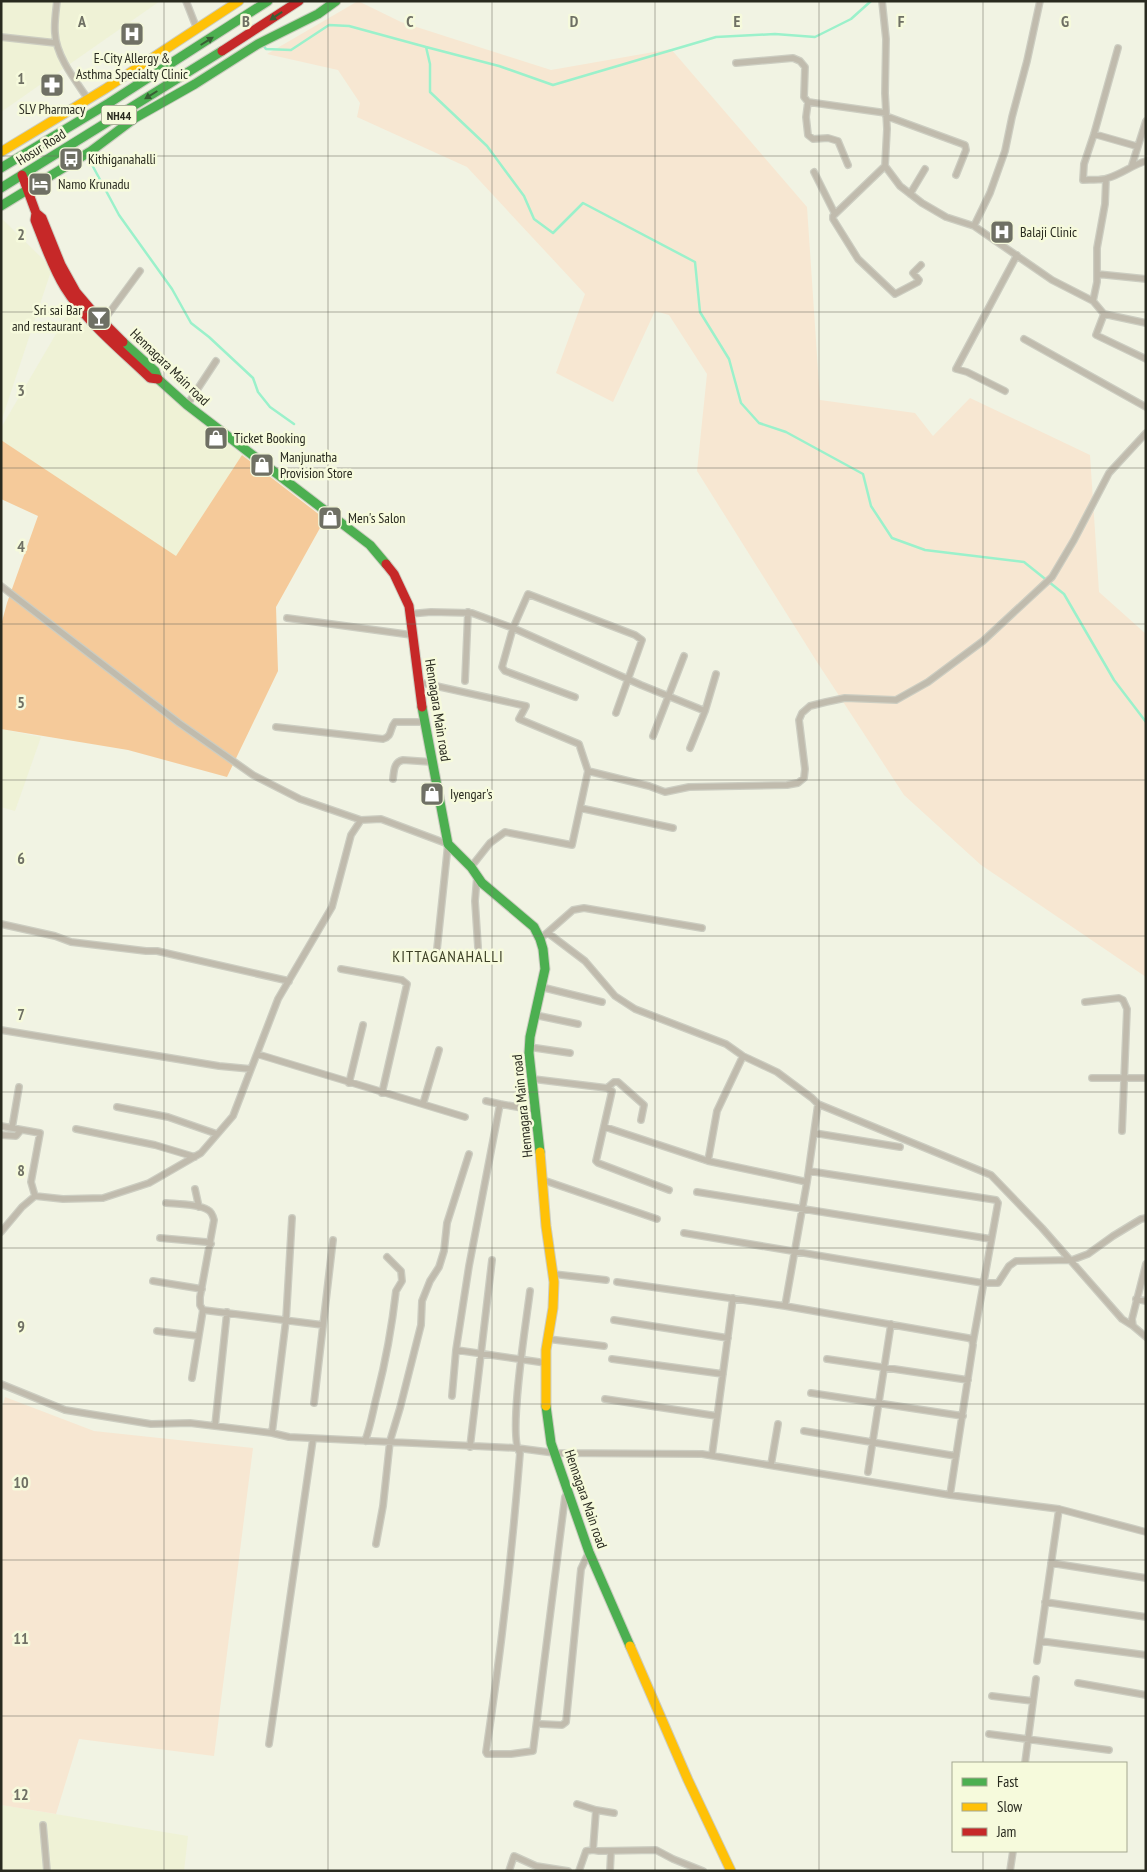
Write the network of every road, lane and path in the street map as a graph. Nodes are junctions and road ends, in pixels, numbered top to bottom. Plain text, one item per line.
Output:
1 (57, 1) edge
2 (186, 1) edge
3 (268, 1) edge
4 (298, 1) edge
5 (336, 1) edge
6 (882, 1) edge
7 (1040, 1) edge
8 (238, 2) edge
9 (197, 29) junction
10 (1, 37) edge
11 (56, 43) junction
12 (1118, 48) dead end
13 (736, 63) dead end
14 (88, 99) junction
15 (808, 102) junction
16 (886, 114) junction
17 (1146, 121) edge
18 (1094, 134) junction
19 (1136, 146) junction
20 (1, 152) edge
21 (1146, 161) edge
22 (848, 165) dead end
23 (1132, 165) junction
24 (885, 166) junction
25 (1, 168) edge
26 (925, 169) dead end
27 (814, 172) dead end
28 (22, 175) junction
29 (956, 175) dead end
30 (1106, 179) junction
31 (1, 188) edge
32 (28, 189) junction
33 (910, 194) junction
34 (1, 206) edge
35 (835, 214) junction
36 (974, 226) junction
37 (1017, 255) junction
38 (921, 265) dead end
39 (140, 271) dead end
40 (1097, 274) junction
41 (1146, 279) edge
42 (1093, 301) junction
43 (1104, 314) junction
44 (1146, 323) edge
45 (101, 325) junction
46 (1024, 339) dead end
47 (1146, 359) edge
48 (216, 361) dead end
49 (1005, 391) dead end
50 (187, 406) junction
51 (1146, 407) edge
52 (1146, 433) edge
53 (1, 586) edge
54 (468, 612) junction
55 (410, 614) junction
56 (287, 618) dead end
57 (513, 628) junction
58 (412, 636) junction
59 (684, 656) dead end
60 (716, 674) dead end
61 (629, 678) junction
62 (464, 681) dead end
63 (418, 682) junction
64 (668, 696) junction
65 (575, 697) dead end
66 (705, 711) junction
67 (616, 713) dead end
68 (425, 722) junction
69 (276, 727) dead end
70 (653, 736) dead end
71 (690, 748) dead end
72 (432, 762) junction
73 (588, 771) junction
74 (393, 779) dead end
75 (580, 808) junction
76 (360, 820) junction
77 (673, 828) dead end
78 (448, 844) junction
79 (470, 867) junction
80 (477, 877) junction
81 (1, 924) edge
82 (702, 928) dead end
83 (548, 933) junction
84 (540, 938) junction
85 (478, 948) dead end
86 (437, 949) dead end
87 (341, 969) dead end
88 (289, 981) junction
89 (541, 987) junction
90 (602, 1002) dead end
91 (1085, 1002) dead end
92 (535, 1015) junction
93 (578, 1024) dead end
94 (363, 1025) dead end
95 (1, 1030) edge
96 (529, 1047) junction
97 (439, 1050) dead end
98 (570, 1053) dead end
99 (257, 1054) junction
100 (743, 1056) junction
101 (252, 1070) junction
102 (1092, 1078) dead end
103 (1124, 1078) junction
104 (1146, 1078) edge
105 (533, 1079) junction
106 (349, 1083) junction
107 (19, 1087) dead end
108 (607, 1088) junction
109 (382, 1092) junction
110 (486, 1101) dead end
111 (423, 1104) junction
112 (500, 1104) junction
113 (818, 1104) junction
114 (117, 1107) dead end
115 (535, 1110) junction
116 (465, 1117) dead end
117 (641, 1120) dead end
118 (1, 1126) edge
119 (604, 1127) junction
120 (12, 1128) junction
121 (76, 1129) dead end
122 (21, 1130) junction
123 (1122, 1131) dead end
124 (814, 1133) junction
125 (1, 1134) edge
126 (217, 1134) junction
127 (900, 1147) dead end
128 (470, 1154) dead end
129 (195, 1157) junction
130 (708, 1161) junction
131 (808, 1171) junction
132 (543, 1180) junction
133 (807, 1182) junction
134 (195, 1189) dead end
135 (670, 1190) dead end
136 (697, 1192) dead end
137 (36, 1196) junction
138 (166, 1203) dead end
139 (199, 1207) junction
140 (801, 1208) junction
141 (292, 1218) dead end
142 (1146, 1218) edge
143 (657, 1219) dead end
144 (1, 1232) edge
145 (684, 1233) dead end
146 (160, 1238) dead end
147 (991, 1239) junction
148 (333, 1240) dead end
149 (211, 1244) junction
150 (794, 1251) junction
151 (388, 1257) dead end
152 (492, 1260) dead end
153 (1072, 1260) junction
154 (1146, 1264) edge
155 (553, 1274) junction
156 (606, 1280) dead end
157 (153, 1281) dead end
158 (617, 1282) dead end
159 (983, 1283) junction
160 (202, 1288) junction
161 (530, 1291) dead end
162 (733, 1298) junction
163 (1136, 1299) junction
164 (1146, 1301) edge
165 (785, 1306) junction
166 (203, 1310) junction
167 (227, 1312) junction
168 (286, 1320) junction
169 (614, 1320) dead end
170 (891, 1324) junction
171 (323, 1325) junction
172 (1133, 1326) junction
173 (158, 1331) dead end
174 (198, 1336) junction
175 (1146, 1337) edge
176 (728, 1338) junction
177 (548, 1340) junction
178 (973, 1342) junction
179 (604, 1346) dead end
180 (456, 1350) junction
181 (481, 1354) junction
182 (612, 1359) dead end
183 (826, 1359) dead end
184 (521, 1360) junction
185 (546, 1363) junction
186 (884, 1367) junction
187 (723, 1374) junction
188 (192, 1378) dead end
189 (968, 1380) junction
190 (1, 1384) edge
191 (811, 1392) dead end
192 (452, 1396) dead end
193 (605, 1399) dead end
194 (314, 1403) dead end
195 (878, 1403) junction
196 (718, 1416) junction
197 (962, 1416) junction
198 (778, 1424) dead end
199 (215, 1426) junction
200 (804, 1432) dead end
201 (272, 1433) junction
202 (314, 1439) junction
203 (365, 1440) junction
204 (390, 1442) junction
205 (872, 1442) junction
206 (470, 1447) junction
207 (516, 1448) junction
208 (555, 1454) junction
209 (712, 1455) junction
210 (956, 1456) junction
211 (771, 1465) junction
212 (868, 1472) dead end
213 (568, 1491) junction
214 (950, 1495) junction
215 (1059, 1509) junction
216 (1146, 1532) edge
217 (376, 1544) dead end
218 (589, 1552) junction
219 (1051, 1563) junction
220 (1146, 1578) edge
221 (1045, 1602) junction
222 (1146, 1617) edge
223 (1040, 1641) junction
224 (1146, 1655) edge
225 (1037, 1661) dead end
226 (1036, 1679) dead end
227 (1078, 1683) dead end
228 (1146, 1695) edge
229 (992, 1696) dead end
230 (1033, 1700) junction
231 (541, 1724) dead end
232 (989, 1734) dead end
233 (1028, 1738) junction
234 (269, 1744) dead end
235 (1109, 1750) dead end
236 (1024, 1762) edge
237 (577, 1804) dead end
238 (596, 1810) junction
239 (614, 1813) dead end
240 (43, 1825) dead end
241 (593, 1850) junction
242 (611, 1851) junction
243 (1013, 1852) edge
244 (47, 1871) edge
245 (509, 1871) edge
246 (568, 1871) edge
247 (579, 1871) edge
248 (610, 1871) edge
249 (703, 1871) edge
250 (731, 1871) edge
251 (1010, 1871) edge

1 - 11 street
2 - 9 street
25 -> 3 main road, Hosur Road / NH44
4 -> 28 main road, Hosur Road / NH44
5 - 32 main road
6 - 16 street
7 - 36 street
8 - 9 main road
9 - 14 main road
10 - 11 street
11 - 14 street
12 - 18 street
13 - 15 street
14 - 20 main road
15 - 16 street
15 - 22 street
16 - 24 street
16 - 29 street
17 - 19 street
18 - 19 street
18 - 30 street
19 - 23 street
21 - 23 street
23 - 30 street
24 - 33 street
24 - 35 street
26 - 33 street
27 - 35 street
28 - 31 main road, Hosur Road / NH44
28 - 32 main road, Hennagara Main road
30 - 40 street
32 - 34 main road
32 - 45 main road, Hennagara Main road
33 - 36 street
35 - 38 street
36 - 37 street
37 - 42 street
37 - 49 street
39 - 45 street
40 - 41 street
40 - 42 street
42 - 43 street
43 - 44 street
43 - 47 street
45 - 50 main road, Hennagara Main road
46 - 51 street
48 - 50 street
50 - 55 main road, Hennagara Main road
52 - 73 street
53 - 76 street
54 - 55 street
54 - 57 street
54 - 62 street
55 - 58 main road, Hennagara Main road
56 - 58 street
57 - 61 street
57 - 61 street
57 - 65 street
58 - 63 main road, Hennagara Main road
59 - 64 street
60 - 66 street
61 - 64 street
61 - 67 street
63 - 68 main road, Hennagara Main road
63 - 73 street
64 - 66 street
64 - 70 street
66 - 71 street
68 - 69 street
68 - 72 main road, Hennagara Main road
72 - 74 street
72 - 78 main road, Hennagara Main road
73 - 75 street
75 - 77 street
75 - 79 street
76 - 78 street
76 - 88 street
78 - 79 main road
78 - 86 street
79 - 80 main road
80 - 84 main road
80 - 85 street
81 - 88 street
82 - 83 street
83 - 84 street
83 - 100 street
84 - 89 main road, Hennagara Main road
87 - 109 street
88 - 99 street
89 - 90 street
89 - 92 main road, Hennagara Main road
91 - 103 street
92 - 93 street
92 - 96 main road, Hennagara Main road
94 - 106 street
95 - 101 street
96 - 98 street
96 - 105 main road, Hennagara Main road
97 - 111 street
99 - 101 street
99 - 106 street
100 - 113 street
100 - 130 street
101 - 126 street
102 - 103 street
103 - 104 street
103 - 123 street
105 - 108 street
105 - 115 main road, Hennagara Main road
106 - 109 street
107 - 120 street
108 - 117 street
108 - 119 street
109 - 111 street
110 - 112 street
111 - 116 street
112 - 115 street
112 - 180 street
113 - 124 street
113 - 153 street
114 - 126 street
115 - 132 main road, Hennagara Main road
118 - 120 street
119 - 130 street
119 - 135 street
120 - 122 street
121 - 129 street
122 - 125 street
122 - 137 street
124 - 127 street
124 - 131 street
126 - 129 street
128 - 204 street
129 - 137 street
130 - 133 street
131 - 133 street
131 - 147 street
132 - 143 street
132 - 155 main road, Hennagara Main road
133 - 140 street
134 - 139 street
136 - 140 street
137 - 144 street
138 - 139 street
139 - 149 street
140 - 147 street
140 - 150 street
141 - 168 street
142 - 153 street
145 - 150 street
146 - 149 street
147 - 159 street
148 - 171 street
149 - 160 street
150 - 159 street
150 - 165 street
151 - 203 street
152 - 181 street
153 - 159 street
153 - 172 street
154 - 163 street
155 - 156 street
155 - 177 main road, Hennagara Main road
157 - 160 street
158 - 162 street
159 - 178 street
160 - 166 street
161 - 184 street
162 - 165 street
162 - 176 street
163 - 164 street
163 - 172 street
165 - 170 street
166 - 167 street
166 - 174 street
167 - 168 street
167 - 199 street
168 - 171 street
168 - 201 street
169 - 176 street
170 - 178 street
170 - 186 street
171 - 194 street
172 - 175 street
173 - 174 street
174 - 188 street
176 - 187 street
177 - 179 street
177 - 185 main road, Hennagara Main road
178 - 189 street
180 - 181 street
180 - 192 street
181 - 184 street
181 - 206 street
182 - 187 street
183 - 186 street
184 - 185 street
184 - 207 street
185 - 208 main road, Hennagara Main road
186 - 189 street
186 - 195 street
187 - 196 street
189 - 197 street
190 - 199 street
191 - 195 street
193 - 196 street
195 - 197 street
195 - 205 street
196 - 209 street
197 - 210 street
198 - 211 street
199 - 201 street
200 - 205 street
201 - 202 street
202 - 203 street
202 - 234 street
203 - 204 street
204 - 206 street
204 - 217 street
205 - 210 street
205 - 212 street
206 - 207 street
207 - 208 street
207 - 213 street
208 - 209 street
208 - 213 main road, Hennagara Main road
209 - 211 street
210 - 214 street
211 - 214 street
213 - 218 main road, Hennagara Main road
214 - 215 street
215 - 216 street
215 - 219 street
218 - 231 street
218 - 250 main road, Hennagara Main road
219 - 220 street
219 - 221 street
221 - 222 street
221 - 223 street
223 - 224 street
223 - 225 street
226 - 230 street
227 - 228 street
229 - 230 street
230 - 233 street
232 - 233 street
233 - 235 street
233 - 236 street
237 - 238 street
238 - 239 street
238 - 241 street
240 - 244 street
241 - 242 street
241 - 247 street
242 - 248 street
242 - 249 street
243 - 251 street
245 - 246 street

